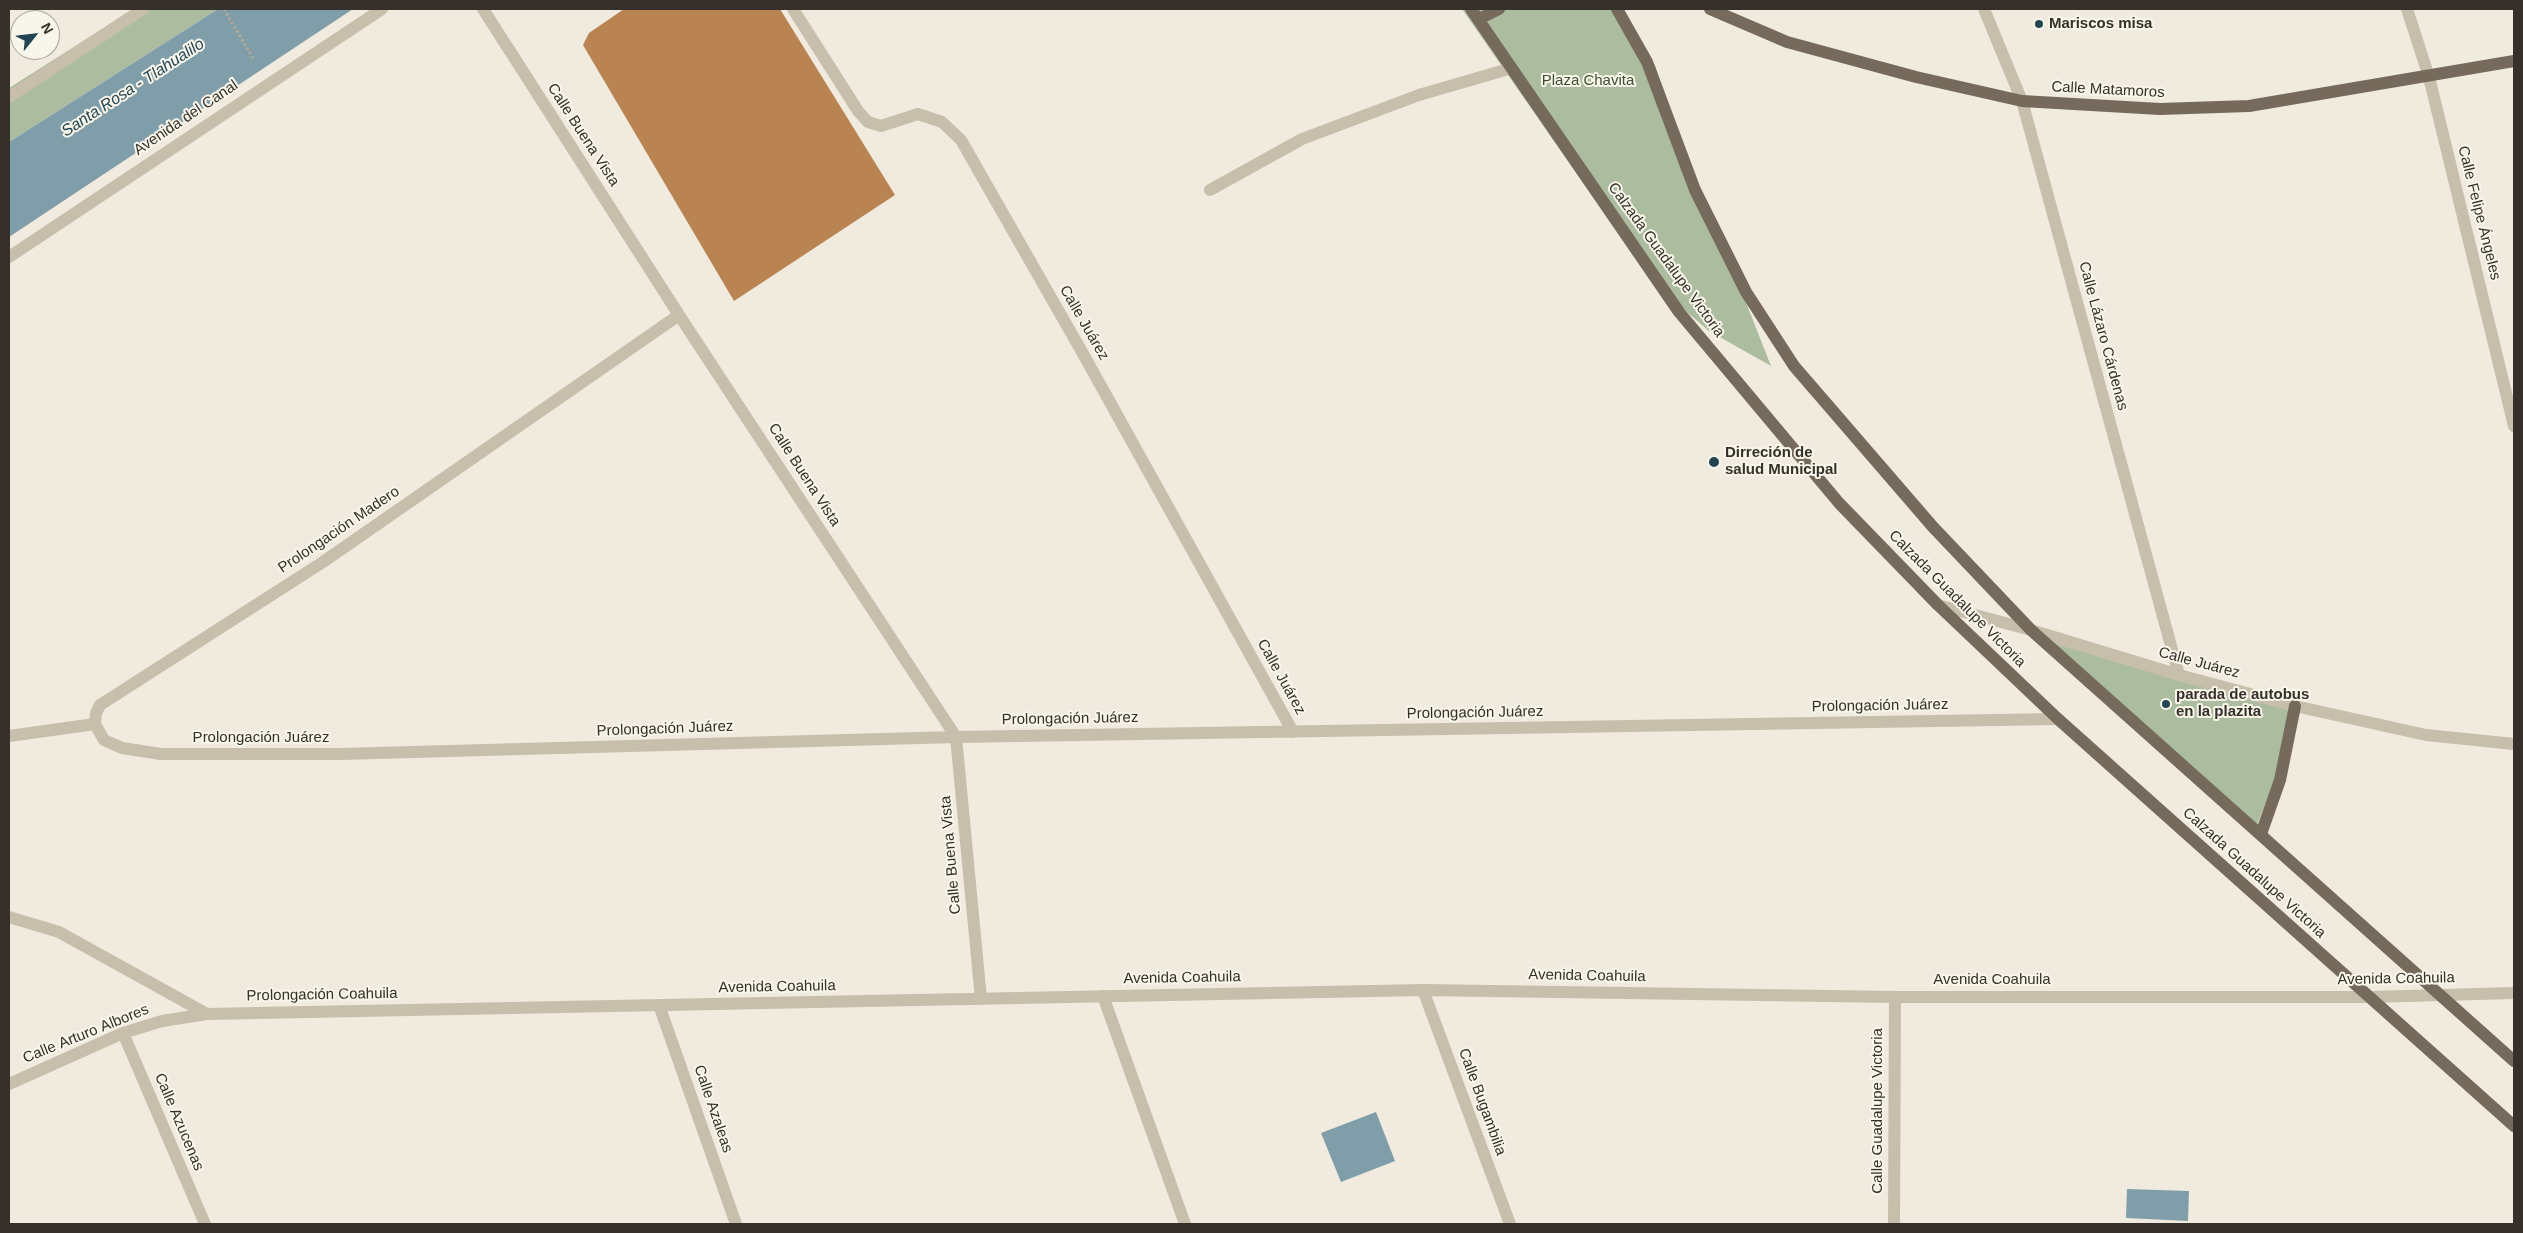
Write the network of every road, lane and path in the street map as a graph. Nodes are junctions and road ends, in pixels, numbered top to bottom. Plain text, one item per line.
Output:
1 (143, 9) edge
2 (224, 9) edge
3 (382, 9) edge
4 (483, 9) edge
5 (793, 9) edge
6 (1499, 9) edge
7 (1617, 9) edge
8 (1710, 9) edge
9 (1984, 9) edge
10 (2407, 9) edge
11 (1475, 14) edge
12 (254, 60) dead end
13 (2514, 61) edge
14 (1512, 68) junction
15 (2429, 77) junction
16 (9, 97) edge
17 (2022, 102) junction
18 (1210, 190) dead end
19 (9, 257) edge
20 (679, 315) junction
21 (2514, 426) edge
22 (1938, 605) junction
23 (2031, 630) junction
24 (2180, 675) junction
25 (2295, 706) junction
26 (2058, 719) junction
27 (95, 724) junction
28 (1293, 732) junction
29 (9, 736) edge
30 (956, 738) junction
31 (2514, 744) edge
32 (2261, 834) junction
33 (9, 917) edge
34 (1423, 990) junction
35 (2514, 993) edge
36 (2438, 994) junction
37 (1103, 996) junction
38 (1895, 997) junction
39 (2370, 997) junction
40 (981, 999) junction
41 (659, 1005) junction
42 (207, 1014) junction
43 (123, 1033) junction
44 (2514, 1061) edge
45 (9, 1084) edge
46 (2514, 1126) edge
47 (205, 1224) edge
48 (736, 1224) edge
49 (1186, 1224) edge
50 (1510, 1224) edge
51 (1894, 1224) edge

1 - 16 street
2 - 12 path
3 - 19 street, Avenida del Canal
4 - 20 street, Calle Buena Vista
5 - 28 street, Calle Juárez
6 - 11 main road
7 - 23 main road, Calzada Guadalupe Victoria
8 - 17 main road, Calle Matamoros
9 - 17 street, Calle Lázaro Cárdenas
10 - 15 street, Calle Felipe Ángeles
11 - 14 main road, Calzada Guadalupe Victoria
13 - 15 main road, Calle Matamoros
14 - 18 street
14 - 22 main road, Calzada Guadalupe Victoria
15 - 17 main road, Calle Matamoros
15 - 21 street, Calle Felipe Ángeles
17 - 24 street, Calle Lázaro Cárdenas
20 - 27 street, Prolongación Madero
20 - 30 street, Calle Buena Vista
22 - 23 street, Calle Juárez
22 - 26 main road, Calzada Guadalupe Victoria
23 - 24 street, Calle Juárez
23 - 32 main road, Calzada Guadalupe Victoria
24 - 25 street, Calle Juárez
25 - 31 street, Calle Juárez
25 - 32 main road
26 - 28 street, Prolongación Juárez
26 - 39 main road, Calzada Guadalupe Victoria
27 - 29 street
27 - 30 street, Prolongación Juárez
28 - 30 street, Prolongación Juárez
30 - 40 street, Calle Buena Vista
32 - 36 main road, Calzada Guadalupe Victoria
33 - 42 street
34 - 37 street, Avenida Coahuila
34 - 38 street, Avenida Coahuila
34 - 50 street, Calle Bugambilia
35 - 36 street, Avenida Coahuila
36 - 39 street, Avenida Coahuila
36 - 44 main road, Calzada Guadalupe Victoria
37 - 40 street, Avenida Coahuila
37 - 49 street
38 - 39 street, Avenida Coahuila
38 - 51 street, Calle Guadalupe Victoria
39 - 46 main road, Calzada Guadalupe Victoria
40 - 41 street, Avenida Coahuila
41 - 42 street, Prolongación Coahuila
41 - 48 street, Calle Azaleas
42 - 43 street, Calle Arturo Albores
43 - 45 street, Calle Arturo Albores
43 - 47 street, Calle Azucenas

